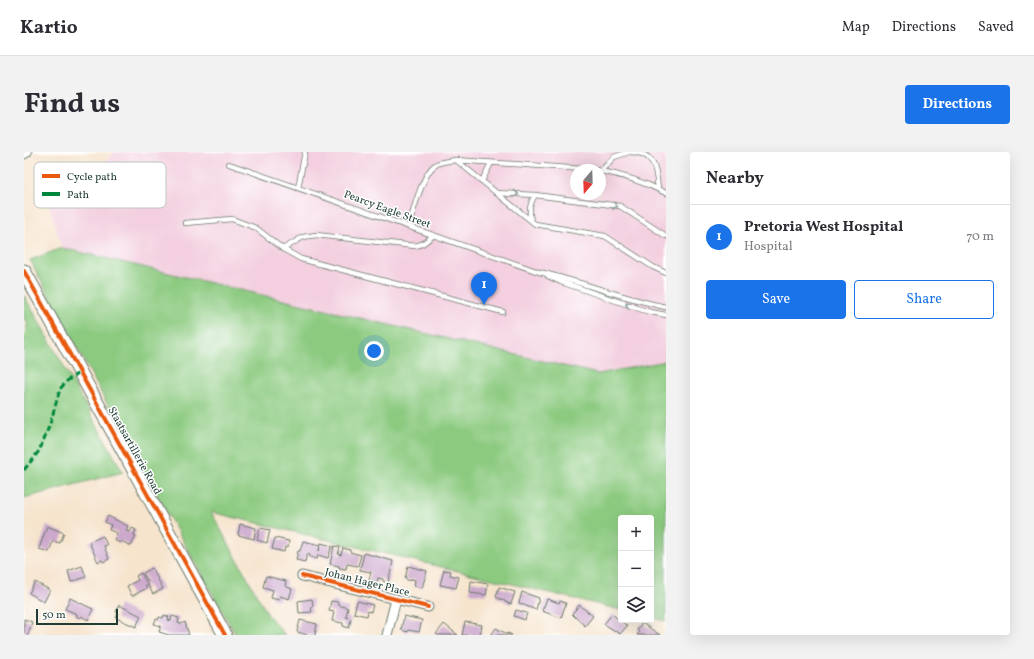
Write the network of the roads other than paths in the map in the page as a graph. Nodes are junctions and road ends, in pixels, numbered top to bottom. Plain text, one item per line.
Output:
1 (27, 152) edge
2 (305, 152) edge
3 (629, 152) edge
4 (24, 154) edge
5 (456, 160) junction
6 (491, 163) junction
7 (229, 164) dead end
8 (606, 164) edge
9 (570, 168) edge
10 (606, 171) edge
11 (482, 181) junction
12 (298, 188) junction
13 (658, 189) junction
14 (496, 193) junction
15 (666, 193) edge
16 (535, 195) junction
17 (531, 221) junction
18 (185, 223) dead end
19 (409, 226) junction
20 (433, 236) junction
21 (666, 236) edge
22 (283, 249) junction
23 (25, 271) edge
24 (539, 272) junction
25 (666, 273) edge
26 (666, 307) edge
27 (503, 312) dead end
28 (666, 315) edge
29 (302, 576) dead end
30 (396, 599) junction
31 (428, 607) dead end
32 (225, 635) edge
33 (387, 635) edge

1 - 4 street
2 - 12 lane
3 - 8 lane
3 - 13 lane
5 - 6 lane
5 - 11 lane
5 - 19 lane
6 - 9 lane
6 - 11 lane
7 - 12 lane, Pearcy Eagle Street
10 - 13 lane
11 - 14 lane
12 - 19 lane, Pearcy Eagle Street
13 - 15 lane
14 -> 16 lane
14 - 17 lane
16 - 17 lane
16 -> 21 lane
17 - 25 lane
18 - 22 lane
19 - 20 lane, Pearcy Eagle Street
20 - 22 lane
20 - 24 lane, Pearcy Eagle Street
22 - 27 lane
23 - 32 street, Staatsartillerie Road
24 - 26 lane, Pearcy Eagle Street
28 -> 24 lane, Pearcy Eagle Street
29 - 30 street, Johan Hager Place
30 - 31 street, Johan Hager Place
30 - 33 street, Johan Hager Place

